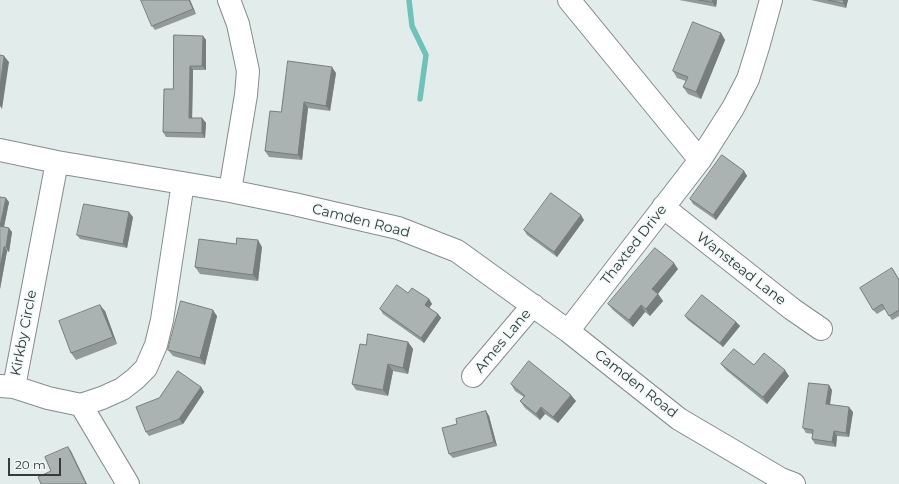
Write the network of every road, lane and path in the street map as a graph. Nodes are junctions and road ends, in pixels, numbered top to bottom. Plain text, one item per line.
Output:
1 (229, 0) edge
2 (569, 0) edge
3 (771, 0) edge
4 (0, 150) edge
5 (700, 160) junction
6 (57, 162) junction
7 (183, 183) junction
8 (230, 191) junction
9 (663, 207) junction
10 (533, 305) junction
11 (821, 329) dead end
12 (568, 331) junction
13 (473, 376) dead end
14 (7, 386) edge
15 (81, 405) junction
16 (128, 484) edge
17 (794, 484) edge

1 - 8 street
2 - 5 street
3 - 5 street, Thaxted Drive
4 - 6 street, Camden Road
5 - 9 street, Thaxted Drive
6 - 7 street, Camden Road
6 - 14 street, Kirkby Circle
7 - 8 street, Camden Road
7 - 15 street
8 - 10 street, Camden Road
9 - 11 street, Wanstead Lane
9 - 12 street, Thaxted Drive
10 - 12 street, Camden Road
10 - 13 street, Ames Lane
12 - 17 street, Camden Road
14 - 15 street, Kirkby Circle
15 - 16 street

